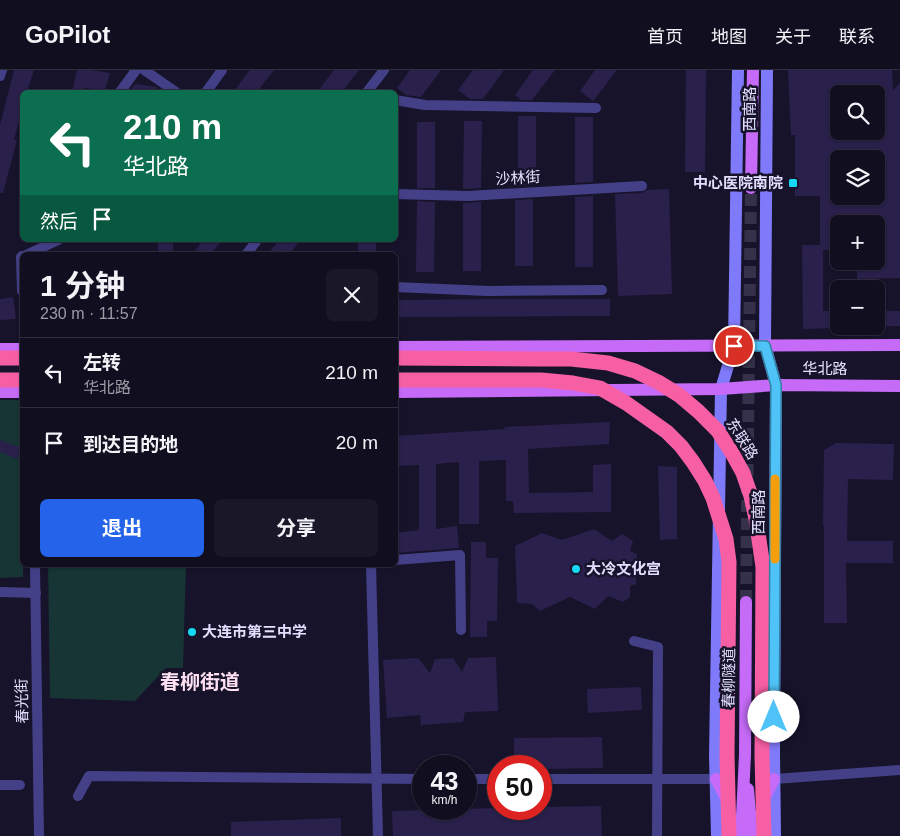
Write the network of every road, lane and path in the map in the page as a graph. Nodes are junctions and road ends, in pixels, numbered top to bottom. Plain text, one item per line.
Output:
1 (2, 70) edge
2 (136, 70) edge
3 (144, 70) edge
4 (222, 70) edge
5 (384, 70) edge
6 (738, 70) edge
7 (753, 70) edge
8 (767, 70) edge
9 (0, 76) edge
10 (121, 90) edge
11 (173, 90) edge
12 (207, 90) edge
13 (369, 90) edge
14 (398, 100) edge
15 (596, 108) dead end
16 (642, 186) dead end
17 (752, 188) tunnel mouth
18 (398, 194) edge
19 (54, 242) edge
20 (32, 252) edge
21 (398, 287) edge
22 (602, 290) dead end
23 (900, 345) edge
24 (734, 346) junction
25 (765, 346) junction
26 (0, 348) edge
27 (398, 348) edge
28 (20, 349) edge
29 (0, 358) edge
30 (20, 358) edge
31 (398, 358) edge
32 (0, 380) edge
33 (20, 380) edge
34 (398, 380) edge
35 (776, 385) junction
36 (900, 386) edge
37 (720, 390) junction
38 (0, 392) edge
39 (20, 392) edge
40 (398, 392) edge
41 (398, 560) edge
42 (35, 567) edge
43 (371, 567) edge
44 (0, 592) edge
45 (36, 593) junction
46 (746, 602) tunnel mouth
47 (461, 630) dead end
48 (634, 641) dead end
49 (900, 770) edge
50 (377, 779) junction
51 (412, 779) edge
52 (552, 779) edge
53 (658, 779) junction
54 (716, 779) junction
55 (774, 779) junction
56 (0, 785) edge
57 (20, 785) dead end
58 (78, 796) dead end
59 (746, 830) edge
60 (39, 836) edge
61 (378, 836) edge
62 (657, 836) edge
63 (717, 836) edge
64 (729, 836) edge
65 (759, 836) edge
66 (764, 836) edge
67 (775, 836) edge

1 - 9 street
2 - 10 street
3 - 11 street
4 - 12 street
5 - 13 street
6 - 24 main road, 西南路
7 - 17 main road, 西南路
8 - 25 main road, 西南路
14 - 15 street
16 - 18 street, 沙林街
19 - 20 street
21 - 22 street
23 - 25 main road, 华北路
24 - 25 main road, 华北路
24 - 27 main road, 华北路
24 - 37 main road, 西南路
25 - 35 main road, 西南路
26 - 28 main road
29 - 30 highway
31 - 66 highway, 东联路, bridge
32 - 33 highway
34 - 64 highway, bridge
35 - 36 main road, 华北路
35 - 37 main road, 华北路
35 - 55 main road, 西南路
37 - 40 main road, 华北路
37 - 54 main road, 西南路
38 - 39 main road
41 - 47 street
42 - 45 street, 春光街
43 - 50 street
44 - 45 street
45 - 60 street, 春光街
46 - 59 main road, 春柳隧道
48 - 53 street
49 - 55 street
50 - 51 street
50 - 58 street
50 - 61 street
52 - 53 street
53 - 54 street
53 - 62 street
54 - 59 main road
54 - 63 main road, 西南路
55 - 59 main road
55 - 67 main road, 西南路
56 - 57 street
59 - 65 main road

